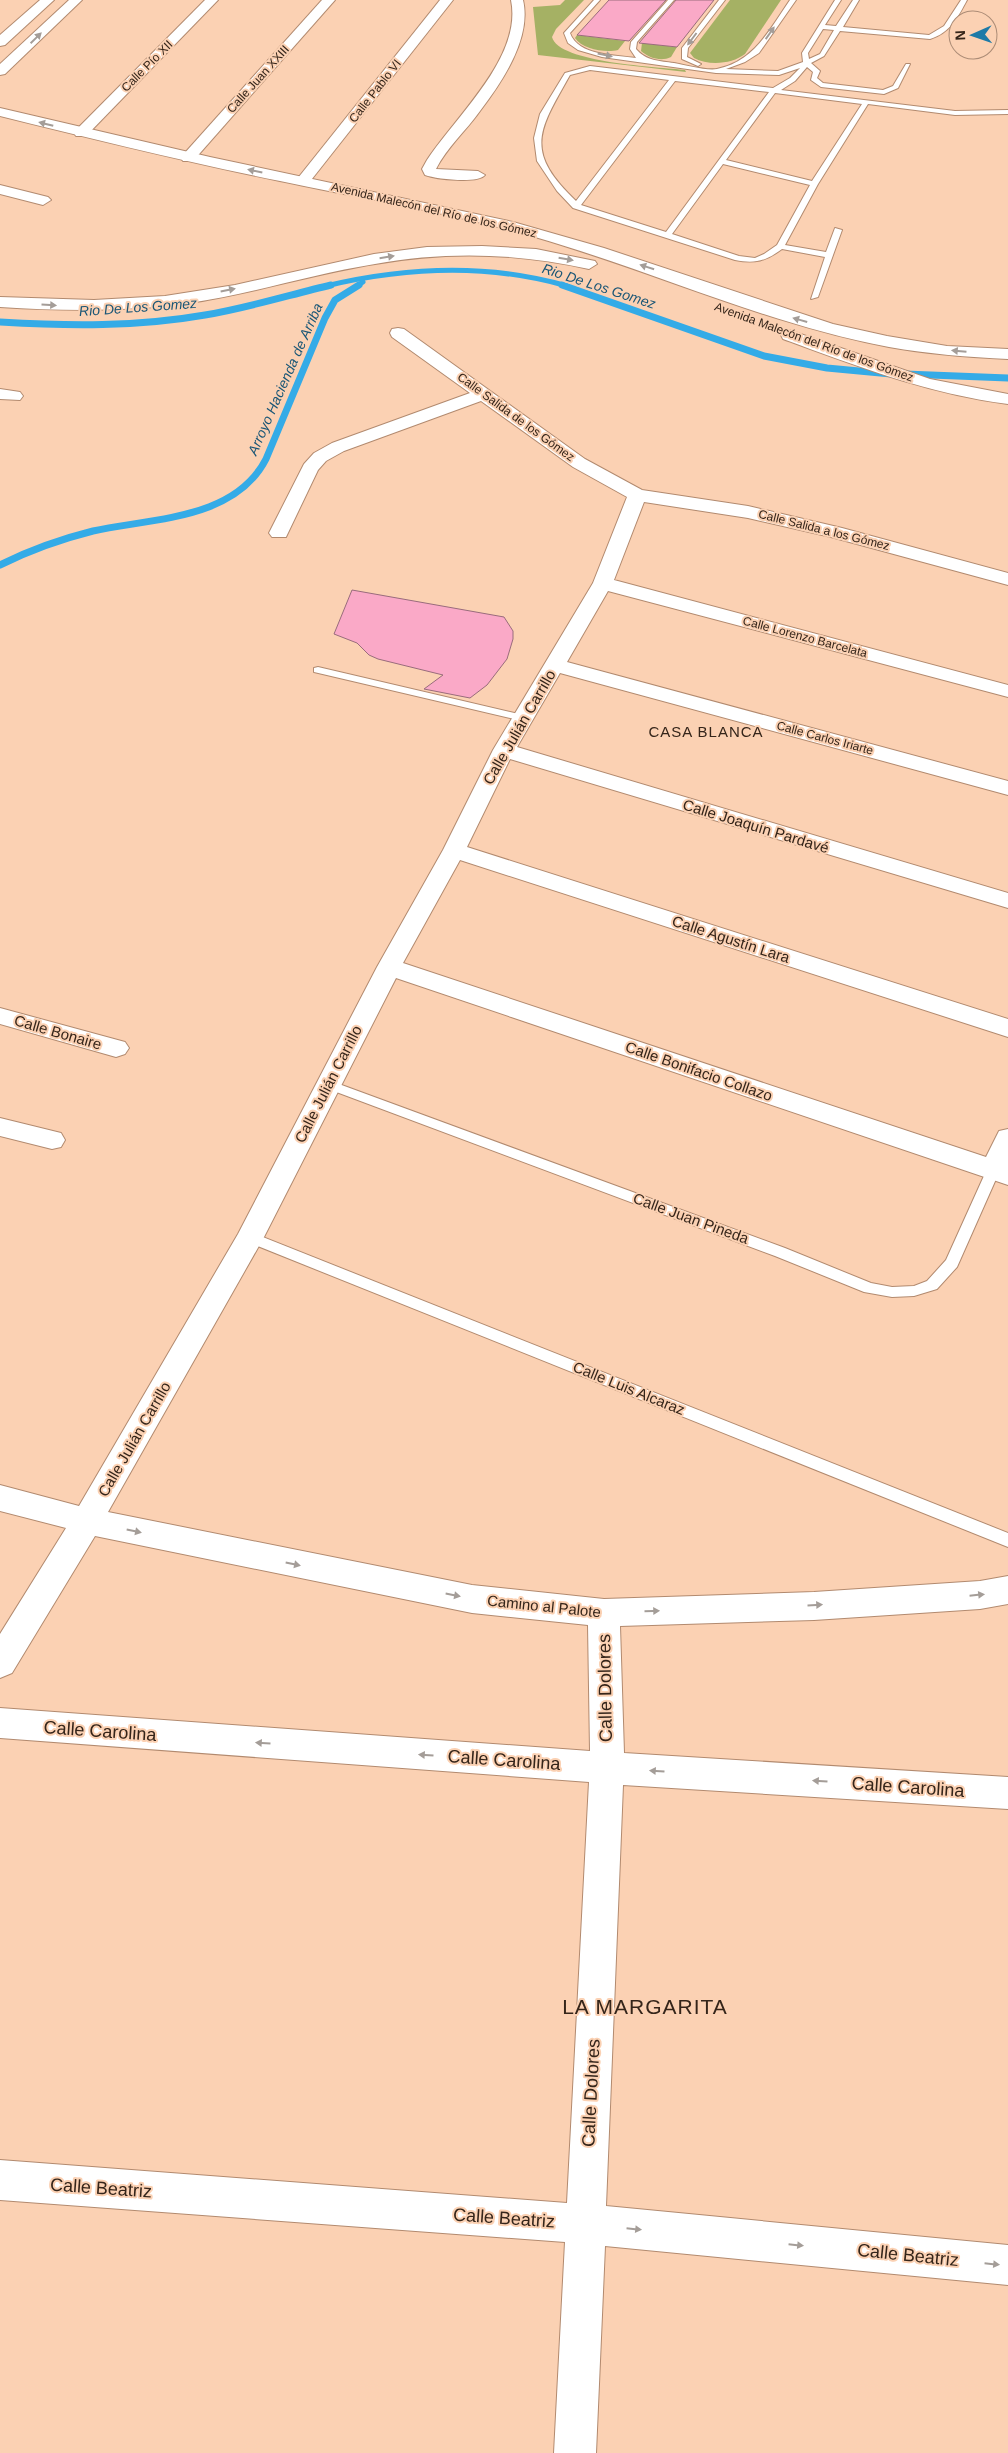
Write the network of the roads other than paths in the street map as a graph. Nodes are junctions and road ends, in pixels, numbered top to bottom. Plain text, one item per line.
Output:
1 (48, 0) edge
2 (54, 0) edge
3 (76, 0) edge
4 (212, 0) edge
5 (329, 0) edge
6 (447, 0) edge
7 (518, 0) edge
8 (598, 0) edge
9 (671, 0) edge
10 (722, 0) edge
11 (793, 0) edge
12 (838, 0) edge
13 (856, 0) edge
14 (964, 0) edge
15 (56, 18) junction
16 (822, 27) junction
17 (838, 29) junction
18 (0, 42) edge
19 (652, 63) junction
20 (806, 63) junction
21 (908, 65) dead end
22 (715, 69) junction
23 (0, 71) edge
24 (673, 79) junction
25 (707, 84) junction
26 (773, 91) junction
27 (866, 102) junction
28 (0, 112) edge
29 (1008, 112) edge
30 (955, 113) junction
31 (1008, 116) edge
32 (81, 132) junction
33 (188, 158) junction
34 (720, 161) junction
35 (478, 175) dead end
36 (303, 181) junction
37 (814, 184) junction
38 (0, 189) edge
39 (43, 200) dead end
40 (576, 206) junction
41 (838, 230) dead end
42 (667, 236) junction
43 (780, 246) junction
44 (830, 255) junction
45 (814, 296) dead end
46 (0, 302) edge
47 (398, 333) dead end
48 (1008, 354) edge
49 (484, 394) junction
50 (1008, 399) edge
51 (637, 495) junction
52 (279, 533) dead end
53 (1008, 579) edge
54 (603, 583) junction
55 (555, 665) junction
56 (318, 670) dead end
57 (1008, 690) edge
58 (523, 718) junction
59 (504, 750) junction
60 (1008, 788) edge
61 (454, 850) junction
62 (1008, 901) edge
63 (389, 967) junction
64 (0, 1016) edge
65 (1008, 1028) edge
66 (116, 1048) dead end
67 (328, 1084) junction
68 (0, 1127) edge
69 (1008, 1138) edge
70 (52, 1140) dead end
71 (1000, 1173) edge
72 (250, 1236) junction
73 (0, 1498) edge
74 (87, 1521) junction
75 (1008, 1540) edge
76 (1008, 1590) edge
77 (604, 1613) junction
78 (0, 1663) edge
79 (0, 1724) edge
80 (607, 1768) junction
81 (1008, 1793) edge
82 (0, 2180) edge
83 (585, 2224) junction
84 (1008, 2265) edge
85 (575, 2453) edge

1 - 18 street
2 - 15 street
3 - 15 street
4 - 32 street, Calle Pío XII
5 - 33 street, Calle Juan XXIII
6 - 36 street, Calle Pablo VI
7 - 35 street
8 -> 19 lane
9 - 19 lane
10 -> 22 lane
22 -> 11 lane
12 - 16 lane
13 - 17 lane
14 - 17 lane
23 -> 15 street
16 - 17 lane
16 - 20 lane
17 - 20 lane
19 - 22 lane
20 - 21 lane
20 - 22 lane
20 - 26 lane
22 - 25 lane
24 - 25 lane
24 - 40 lane
24 - 40 lane
25 - 26 lane
26 - 27 lane
26 - 34 lane
27 - 30 lane
27 - 37 lane
32 -> 28 street, Avenida Malecón del Río de los Gómez
29 - 30 lane
30 - 31 lane
32 - 33 street, Avenida Malecón del Río de los Gómez
36 -> 33 street, Avenida Malecón del Río de los Gómez
34 - 37 lane
34 - 42 lane
48 -> 36 street, Avenida Malecón del Río de los Gómez
37 - 43 lane
38 - 39 street
40 - 42 lane
41 - 44 lane
42 - 43 lane
43 - 44 lane
44 - 45 lane
46 -> 50 street, Avenida Malecón del Río de los Gómez
47 - 49 street, Calle Salida de los Gómez
49 - 51 street, Calle Salida de los Gómez
49 - 52 street
51 - 53 street, Calle Salida a los Gómez
51 - 54 street, Calle Julián Carrillo
54 - 55 street, Calle Julián Carrillo
54 - 57 street, Calle Lorenzo Barcelata
55 - 58 street, Calle Julián Carrillo
55 - 60 street, Calle Carlos Iriarte
56 - 58 lane
58 - 59 street, Calle Julián Carrillo
59 - 61 street, Calle Julián Carrillo
59 - 62 street, Calle Joaquín Pardavé
61 - 63 street, Calle Julián Carrillo
61 - 65 street, Calle Agustín Lara
63 - 67 street, Calle Julián Carrillo
63 - 71 street, Calle Bonifacio Collazo
64 - 66 street, Calle Bonaire
67 - 71 lane, Calle Juan Pineda
67 - 72 street, Calle Julián Carrillo
68 - 70 street
69 - 71 street
72 - 74 street, Calle Julián Carrillo
72 - 75 lane, Calle Luis Alcaraz
73 - 74 street, Camino al Palote
74 -> 77 street, Camino al Palote
74 - 78 street, Calle Julián Carrillo
77 -> 76 street, Camino al Palote
77 - 80 street, Calle Dolores
80 -> 79 street, Calle Carolina
81 -> 80 street, Calle Carolina
80 - 83 street, Calle Dolores
82 - 83 street, Calle Beatriz
83 -> 84 street, Calle Beatriz
83 - 85 street, Calle Dolores

